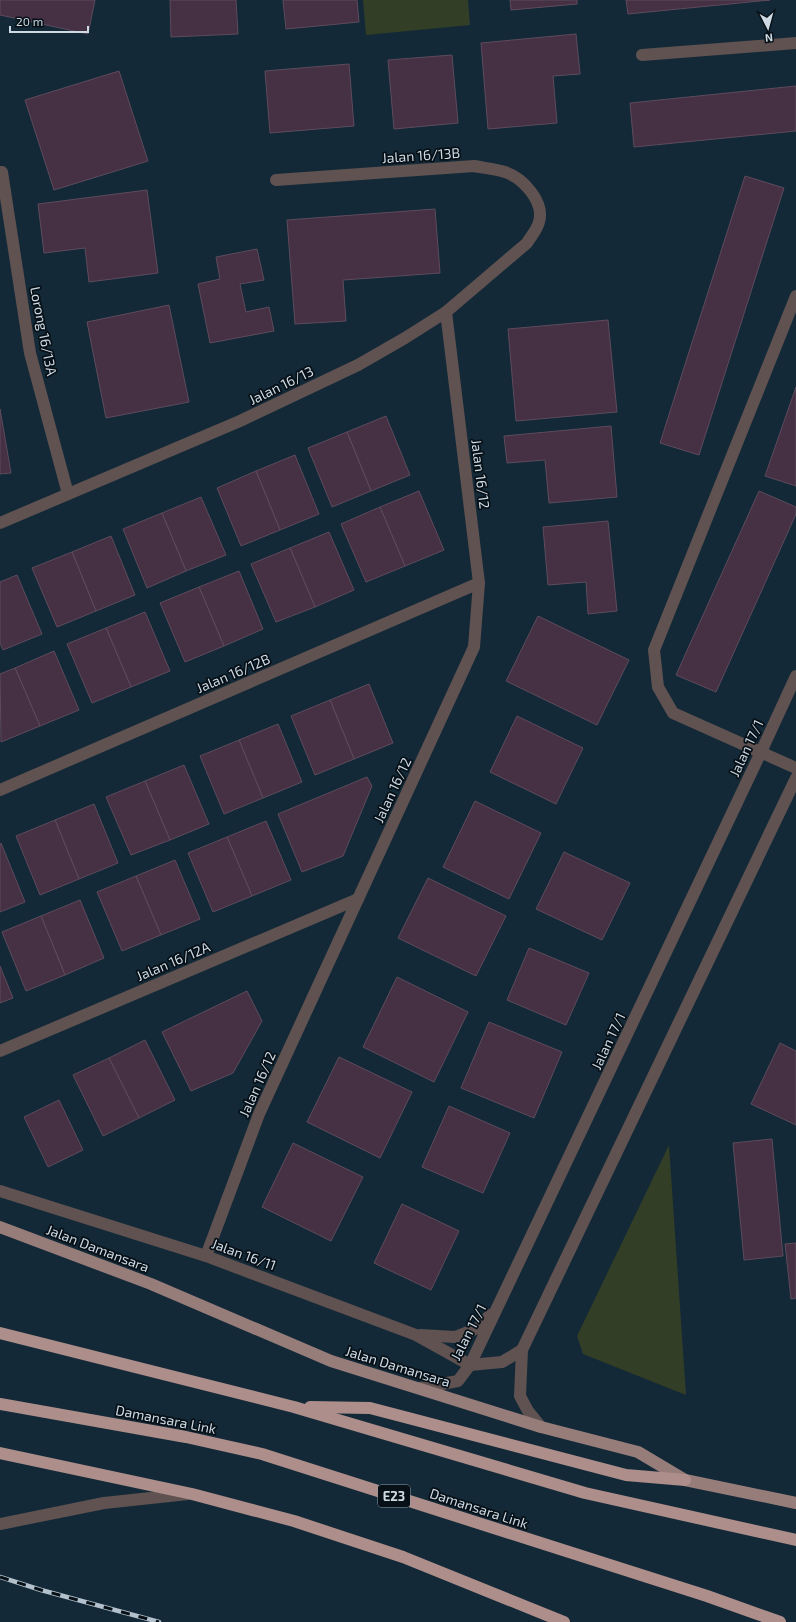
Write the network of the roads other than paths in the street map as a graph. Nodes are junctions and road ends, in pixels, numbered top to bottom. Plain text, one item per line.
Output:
1 (796, 43) edge
2 (642, 55) dead end
3 (2, 172) dead end
4 (276, 180) dead end
5 (540, 220) joint
6 (796, 296) edge
7 (446, 312) junction
8 (68, 494) junction
9 (0, 524) edge
10 (479, 583) junction
11 (796, 676) edge
12 (761, 752) junction
13 (796, 768) edge
14 (796, 778) edge
15 (0, 790) edge
16 (358, 899) junction
17 (0, 1051) edge
18 (0, 1191) edge
19 (0, 1227) edge
20 (206, 1256) junction
21 (498, 1307) junction
22 (0, 1333) edge
23 (416, 1335) junction
24 (522, 1350) junction
25 (470, 1365) junction
26 (420, 1388) junction
27 (0, 1404) edge
28 (294, 1407) junction
29 (541, 1427) junction
30 (0, 1453) edge
31 (685, 1480) junction
32 (192, 1494) junction
33 (796, 1503) edge
34 (0, 1524) edge
35 (796, 1540) edge
36 (564, 1622) edge
37 (780, 1622) edge

1 - 2 street
3 - 8 street, Lorong 16/13A
4 - 5 street, Jalan 16/13B
5 - 7 street, Jalan 16/13
6 - 12 street
7 - 8 street, Jalan 16/13
7 - 10 street, Jalan 16/12
8 - 9 street, Jalan 16/13
10 - 15 street, Jalan 16/12B
10 - 16 street, Jalan 16/12
11 - 12 street, Jalan 17/1
12 - 13 street
12 - 21 street, Jalan 17/1
14 - 24 street
16 - 17 street, Jalan 16/12A
16 - 20 street, Jalan 16/12
18 - 20 street, Jalan 16/11
19 - 26 main road, Jalan Damansara
20 - 23 street, Jalan 16/11
21 - 23 street
21 - 25 street, Jalan 17/1
22 - 28 highway
23 - 25 street, Jalan 16/11
24 - 25 street
24 - 29 street
25 - 26 street, Jalan 17/1
26 - 29 main road, Jalan Damansara
27 - 37 highway, Damansara Link / E23
28 - 31 highway
28 - 35 highway
29 - 31 main road, Jalan Damansara
30 - 32 highway
31 - 33 main road, Jalan Damansara
32 - 34 street
32 - 36 highway

